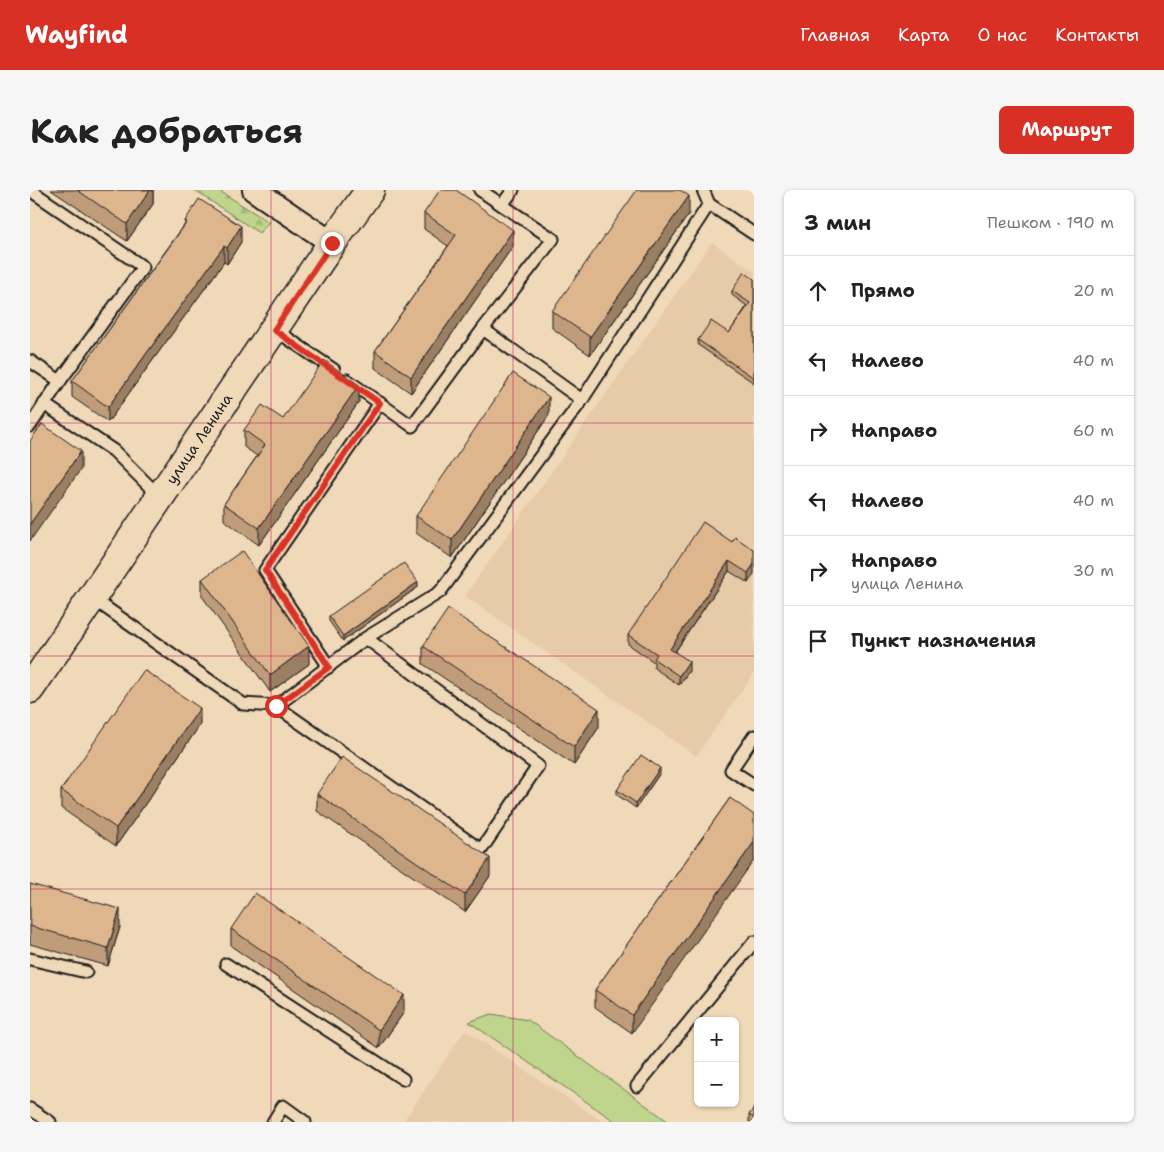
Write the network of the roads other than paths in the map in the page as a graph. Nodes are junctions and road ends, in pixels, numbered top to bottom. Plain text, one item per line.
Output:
1 (30, 190) edge
2 (254, 190) edge
3 (370, 190) edge
4 (480, 190) edge
5 (513, 190) edge
6 (703, 190) edge
7 (709, 204) junction
8 (502, 205) junction
9 (754, 234) edge
10 (332, 243) junction
11 (483, 329) junction
12 (274, 330) junction
13 (30, 361) edge
14 (60, 381) junction
15 (582, 400) junction
16 (380, 403) junction
17 (44, 404) junction
18 (30, 426) edge
19 (160, 497) junction
20 (92, 598) junction
21 (366, 638) junction
22 (329, 667) junction
23 (30, 689) edge
24 (276, 706) junction
25 (754, 736) edge
26 (754, 785) edge
27 (754, 942) edge
28 (30, 959) edge
29 (226, 964) dead end
30 (86, 972) dead end
31 (402, 1079) dead end
32 (637, 1086) dead end
33 (30, 1109) edge
34 (50, 1122) edge
35 (273, 1122) edge
36 (305, 1122) edge

1 - 14 lane
2 - 10 street
3 - 10 main road, улица Ленина
4 - 8 lane
5 - 8 lane
6 - 7 lane
7 - 9 lane
7 - 15 lane
8 - 11 lane
10 - 12 main road, улица Ленина
11 - 15 lane
11 - 16 lane
12 - 16 lane
12 - 19 main road, улица Ленина
13 - 14 lane
14 - 17 lane
15 - 21 lane
16 - 22 lane
17 - 18 lane
17 - 19 lane
19 - 20 main road, улица Ленина
20 - 23 main road, улица Ленина
20 - 24 lane
21 - 22 lane
21 - 24 lane
22 - 24 lane
25 - 26 lane
27 - 32 lane
28 - 30 lane
29 - 31 lane
33 - 34 lane
35 - 36 lane

